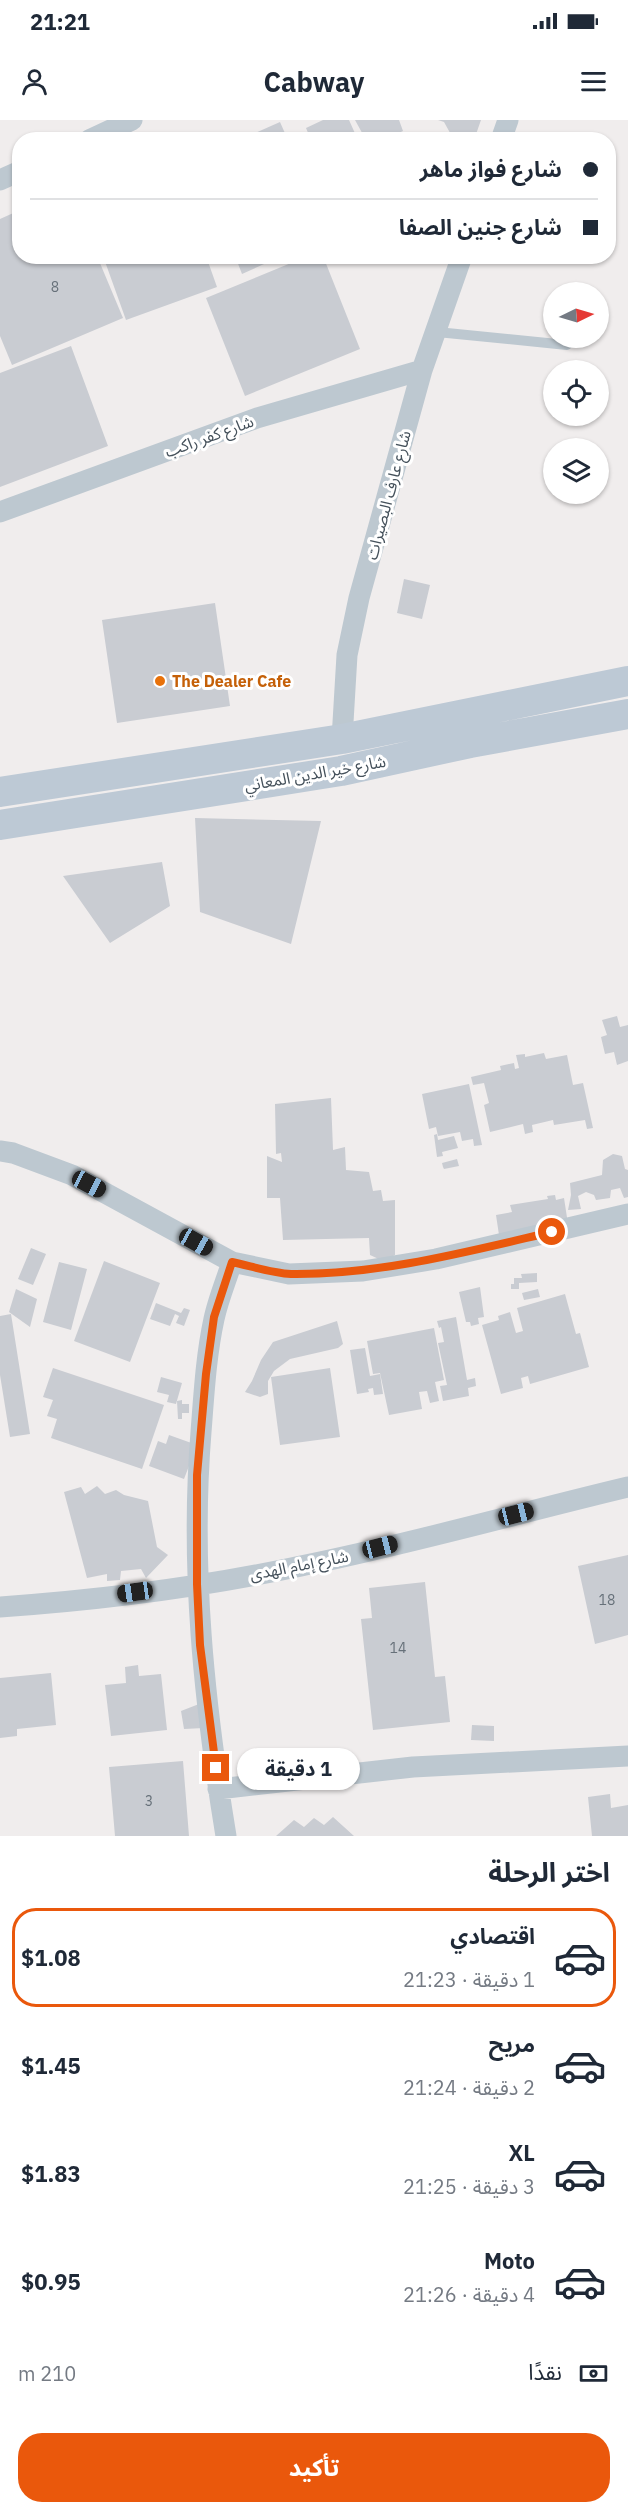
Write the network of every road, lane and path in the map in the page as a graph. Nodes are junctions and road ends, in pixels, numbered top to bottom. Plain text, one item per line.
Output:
1 (132, 120) edge
2 (106, 132) edge
3 (459, 264) edge
4 (437, 332) junction
5 (543, 343) edge
6 (422, 370) junction
7 (0, 512) edge
8 (622, 678) edge
9 (628, 714) edge
10 (342, 739) junction
11 (0, 792) edge
12 (0, 825) edge
13 (0, 1151) edge
14 (628, 1214) edge
15 (232, 1262) junction
16 (628, 1487) edge
17 (197, 1584) junction
18 (0, 1607) edge
19 (628, 1756) edge
20 (218, 1789) junction
21 (226, 1836) edge

1 - 2 street
3 - 4 street, شارع عارف البصيرات
4 - 5 lane
4 - 6 street, شارع عارف البصيرات
6 - 7 street, شارع كفر راكب
6 - 10 street, شارع عارف البصيرات
8 - 10 street, شارع خير الدين المعاني
9 - 12 street, شارع خير الدين المعاني
10 - 11 street, شارع خير الدين المعاني
13 - 15 street
14 - 15 street
15 - 17 street
16 - 17 street, شارع إمام الهدى
17 - 18 street, شارع إمام الهدى
17 - 20 street
19 - 20 street
20 - 21 street

